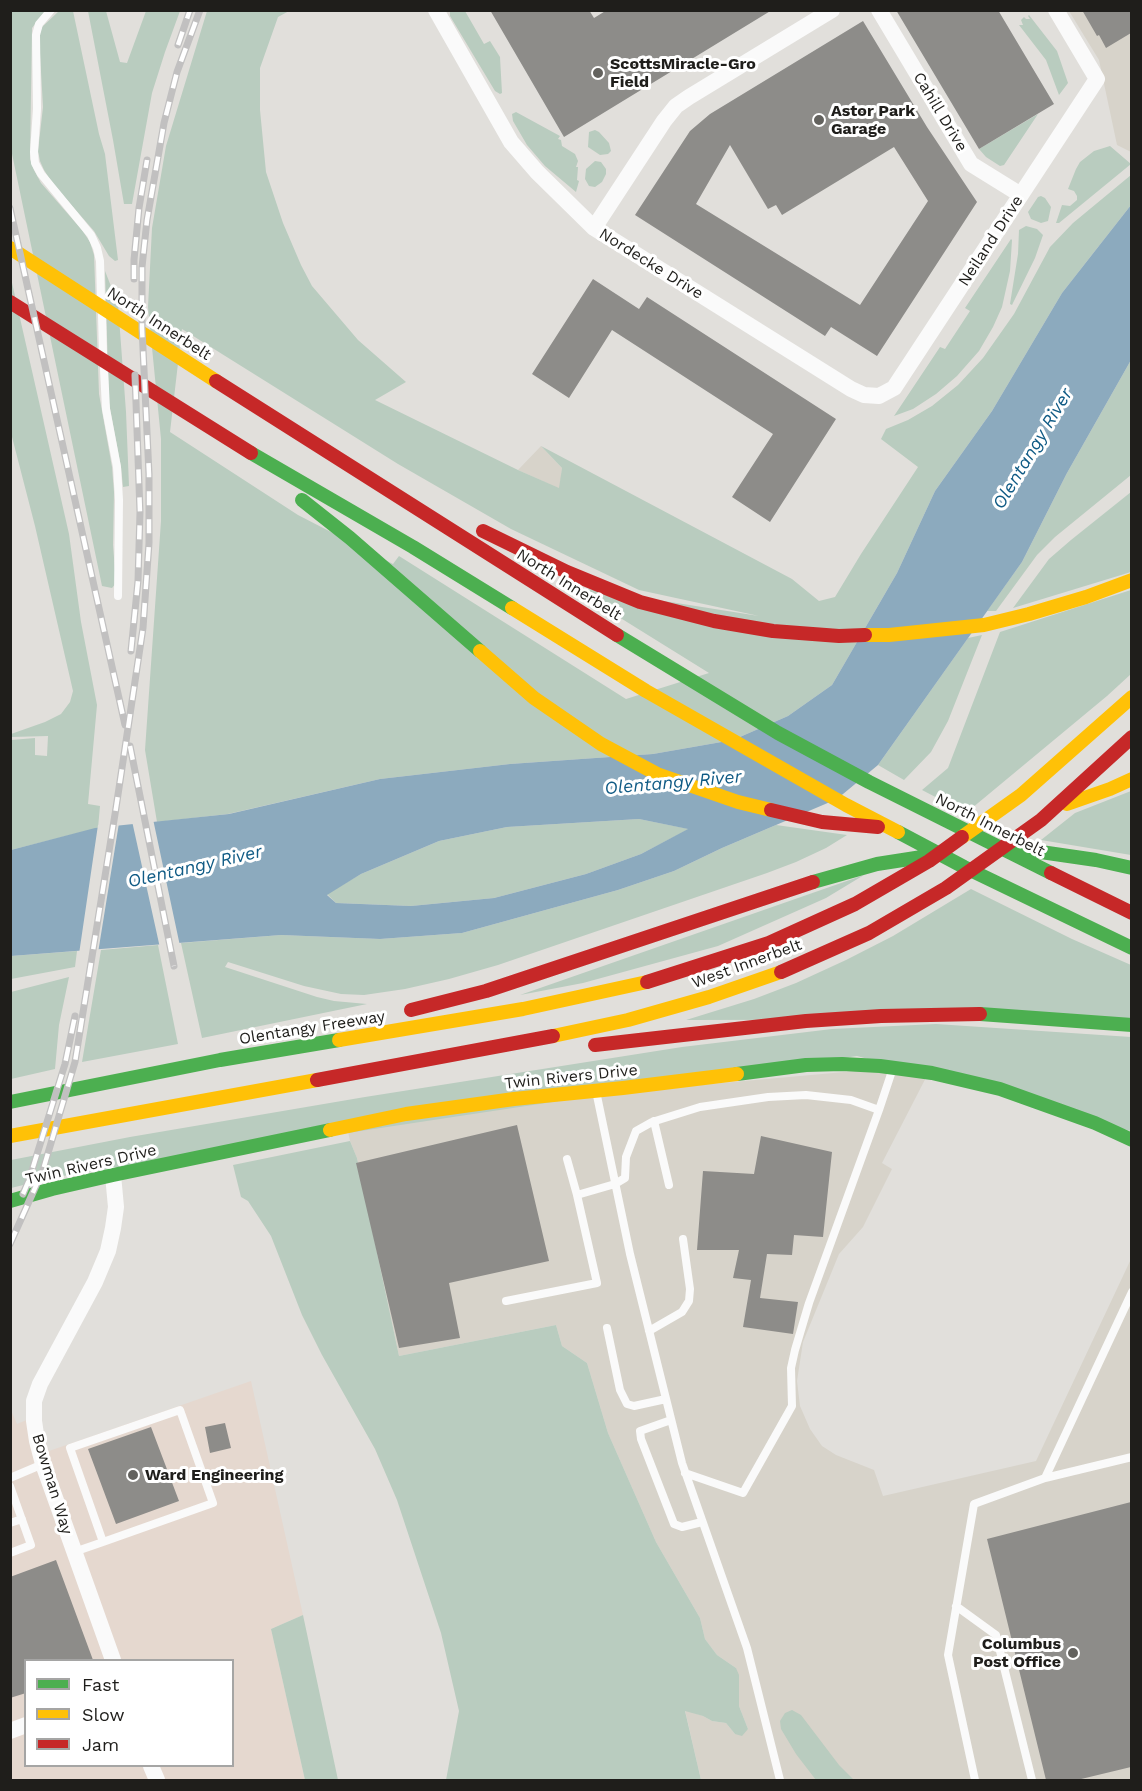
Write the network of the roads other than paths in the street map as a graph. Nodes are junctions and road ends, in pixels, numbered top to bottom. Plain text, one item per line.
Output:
1 (51, 10) edge
2 (436, 10) edge
3 (832, 10) edge
4 (879, 10) edge
5 (1056, 10) edge
6 (1021, 195) junction
7 (594, 228) junction
8 (10, 248) edge
9 (10, 302) edge
10 (879, 396) joint
11 (218, 432) junction
12 (337, 459) junction
13 (1131, 580) edge
14 (118, 596) dead end
15 (1131, 697) edge
16 (1131, 737) edge
17 (1131, 779) edge
18 (1131, 868) edge
19 (1131, 913) edge
20 (1131, 948) edge
21 (620, 989) joint
22 (399, 1013) dead end
23 (366, 1021) dead end
24 (1131, 1025) edge
25 (584, 1046) dead end
26 (548, 1051) dead end
27 (232, 1058) junction
28 (893, 1068) junction
29 (312, 1080) junction
30 (596, 1091) junction
31 (10, 1102) edge
32 (879, 1110) junction
33 (654, 1121) junction
34 (10, 1136) edge
35 (1131, 1140) edge
36 (567, 1159) dead end
37 (113, 1175) junction
38 (615, 1184) junction
39 (669, 1185) dead end
40 (577, 1195) junction
41 (10, 1201) edge
42 (683, 1239) dead end
43 (1131, 1292) edge
44 (506, 1301) dead end
45 (607, 1328) dead end
46 (649, 1331) junction
47 (666, 1399) junction
48 (672, 1420) junction
49 (1131, 1457) edge
50 (43, 1464) junction
51 (685, 1473) junction
52 (10, 1478) edge
53 (1045, 1478) junction
54 (10, 1486) edge
55 (22, 1519) junction
56 (702, 1522) junction
57 (10, 1523) edge
58 (103, 1542) junction
59 (73, 1552) junction
60 (10, 1553) edge
61 (956, 1606) junction
62 (113, 1659) edge
63 (780, 1780) edge
64 (975, 1780) edge
65 (1032, 1780) edge

1 - 14 lane
2 - 7 street, Nordecke Drive
3 - 7 street
4 - 6 street, Cahill Drive
5 - 6 street, Neiland Drive
6 - 10 street, Neiland Drive
7 - 10 street, Nordecke Drive
8 - 12 main road, North Innerbelt
9 - 11 main road
11 - 17 main road
11 - 20 main road
12 - 13 main road
12 - 19 main road, North Innerbelt
15 - 21 main road, West Innerbelt
16 - 29 main road, West Innerbelt
18 - 22 main road
21 - 27 main road, Olentangy Freeway
23 - 27 main road
24 - 25 main road
26 - 29 main road
27 - 31 main road, Olentangy Freeway
28 - 30 main road, Twin Rivers Drive
28 - 32 lane
28 - 35 main road, Twin Rivers Drive
29 - 34 main road
30 - 37 main road, Twin Rivers Drive
30 - 38 lane
32 - 33 lane
32 - 51 lane
33 - 38 lane
33 - 39 lane
36 - 40 lane
37 - 41 main road, Twin Rivers Drive
37 - 50 street, Bowman Way
38 - 40 lane
38 - 46 lane
40 - 44 lane
42 - 46 lane
43 - 53 lane
45 - 47 lane
46 - 47 lane
47 - 48 lane
48 - 51 lane
48 - 56 lane
49 - 53 lane
50 - 52 lane
50 - 59 street, Bowman Way
51 - 56 lane
53 - 61 lane
54 - 55 lane
55 - 57 lane
55 - 60 lane
56 - 63 lane
58 - 58 lane
58 - 59 lane
59 - 62 street, Bowman Way
61 - 64 lane
61 - 65 lane

